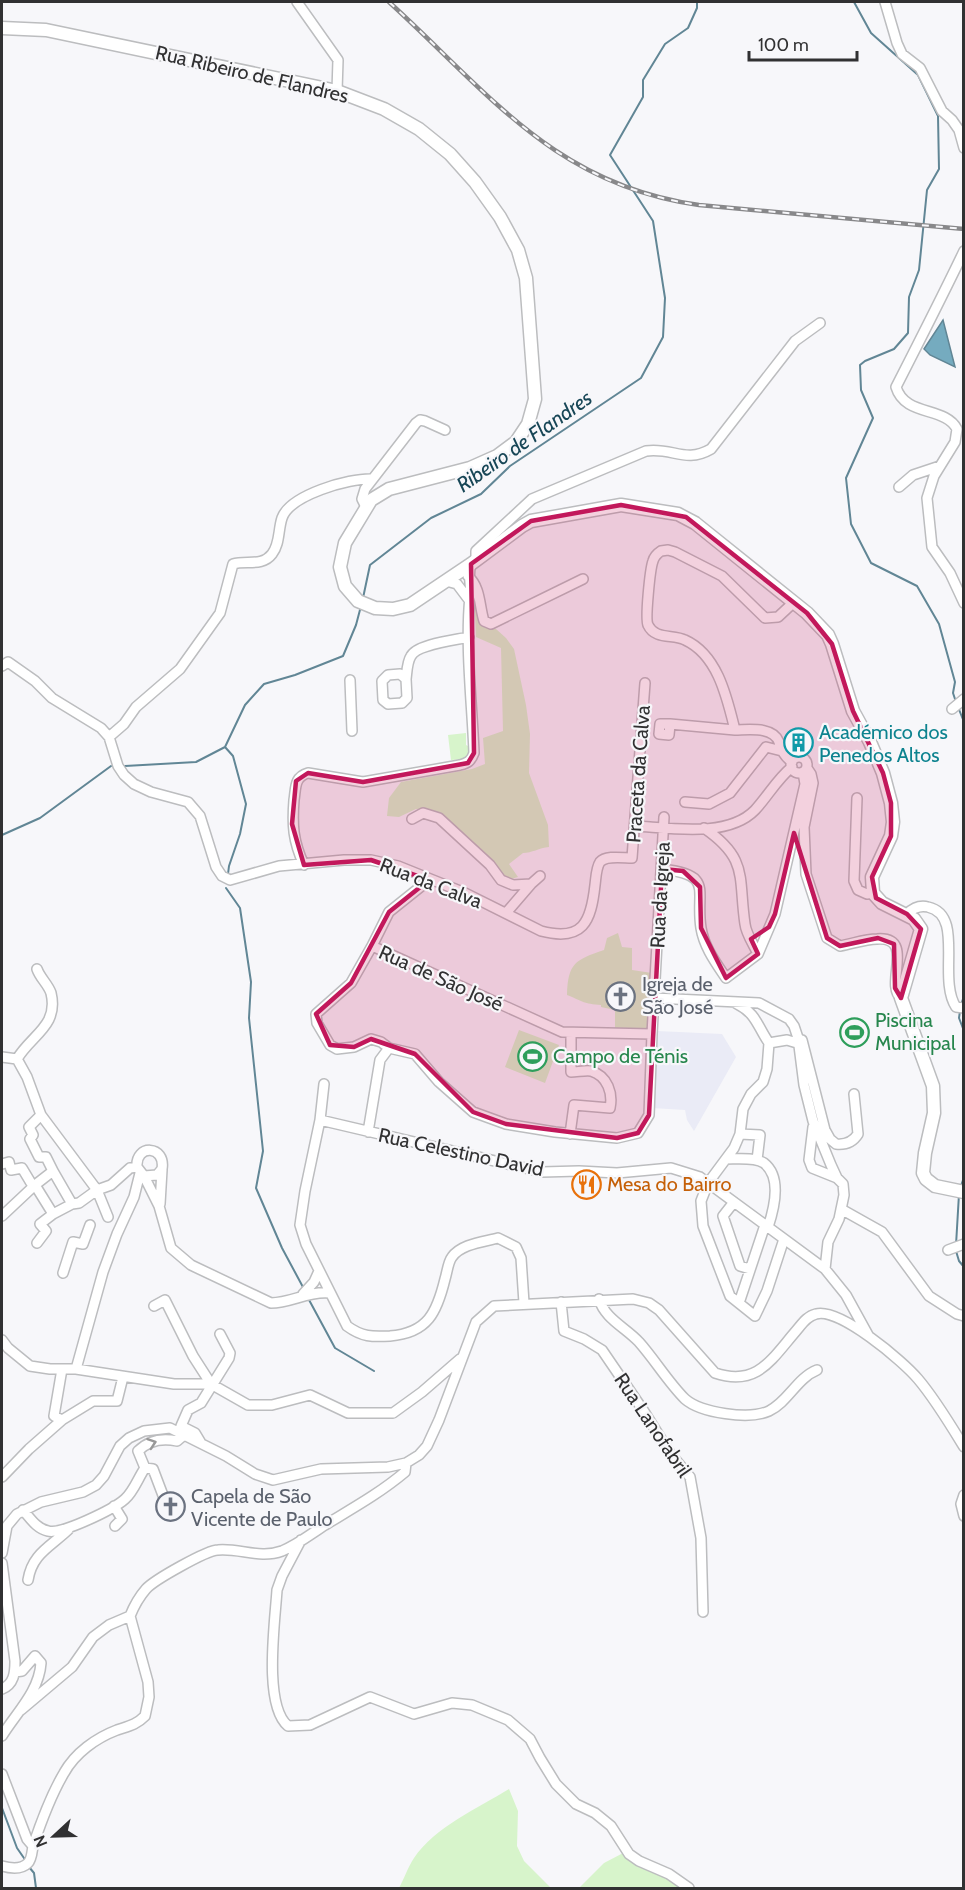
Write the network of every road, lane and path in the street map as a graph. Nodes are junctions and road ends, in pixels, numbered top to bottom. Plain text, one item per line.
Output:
1 (297, 2) edge
2 (885, 2) edge
3 (2, 28) edge
4 (337, 91) junction
5 (963, 148) edge
6 (963, 251) edge
7 (820, 323) dead end
8 (446, 430) dead end
9 (940, 466) junction
10 (372, 479) junction
11 (898, 487) dead end
12 (366, 507) junction
13 (472, 567) junction
14 (584, 579) dead end
15 (446, 581) junction
16 (469, 600) junction
17 (793, 603) junction
18 (963, 603) edge
19 (469, 637) junction
20 (4, 660) edge
21 (406, 679) dead end
22 (350, 680) dead end
23 (645, 683) dead end
24 (670, 724) dead end
25 (735, 730) junction
26 (352, 732) dead end
27 (109, 737) junction
28 (782, 751) junction
29 (792, 765) junction
30 (805, 770) junction
31 (856, 798) dead end
32 (685, 802) dead end
33 (664, 817) dead end
34 (412, 819) dead end
35 (635, 826) junction
36 (664, 828) junction
37 (704, 828) junction
38 (303, 865) junction
39 (662, 869) junction
40 (597, 871) joint
41 (540, 876) dead end
42 (429, 880) junction
43 (531, 884) junction
44 (873, 893) junction
45 (506, 913) junction
46 (907, 914) junction
47 (770, 927) junction
48 (749, 934) junction
49 (372, 946) junction
50 (758, 954) junction
51 (37, 969) dead end
52 (654, 998) junction
53 (901, 998) junction
54 (731, 1002) junction
55 (959, 1007) edge
56 (796, 1031) junction
57 (571, 1033) junction
58 (652, 1034) junction
59 (769, 1042) junction
60 (797, 1043) junction
61 (389, 1048) junction
62 (2, 1057) edge
63 (17, 1059) junction
64 (324, 1084) dead end
65 (854, 1094) dead end
66 (42, 1115) junction
67 (320, 1120) junction
68 (813, 1121) junction
69 (368, 1132) junction
70 (570, 1134) junction
71 (740, 1134) junction
72 (726, 1159) junction
73 (757, 1161) junction
74 (2, 1164) edge
75 (162, 1168) junction
76 (53, 1171) junction
77 (140, 1172) junction
78 (837, 1178) junction
79 (708, 1182) junction
80 (35, 1185) junction
81 (97, 1190) junction
82 (962, 1192) edge
83 (154, 1196) junction
84 (134, 1197) junction
85 (734, 1202) junction
86 (72, 1204) junction
87 (159, 1206) junction
88 (841, 1209) junction
89 (53, 1214) junction
90 (2, 1216) edge
91 (108, 1217) dead end
92 (90, 1225) dead end
93 (766, 1226) junction
94 (784, 1239) junction
95 (37, 1243) dead end
96 (962, 1245) edge
97 (948, 1250) dead end
98 (750, 1269) junction
99 (825, 1269) junction
100 (319, 1271) junction
101 (63, 1274) dead end
102 (329, 1293) junction
103 (303, 1294) junction
104 (599, 1299) junction
105 (561, 1302) junction
106 (524, 1303) junction
107 (739, 1303) junction
108 (154, 1306) dead end
109 (963, 1316) edge
110 (220, 1334) dead end
111 (869, 1336) junction
112 (2, 1340) edge
113 (462, 1357) junction
114 (63, 1369) junction
115 (76, 1369) junction
116 (817, 1370) dead end
117 (123, 1377) junction
118 (211, 1384) junction
119 (62, 1420) junction
120 (184, 1435) junction
121 (201, 1443) junction
122 (963, 1447) edge
123 (406, 1463) junction
124 (145, 1467) junction
125 (2, 1477) edge
126 (963, 1495) edge
127 (164, 1498) dead end
128 (114, 1506) junction
129 (23, 1510) junction
130 (963, 1516) edge
131 (114, 1526) dead end
132 (70, 1528) junction
133 (301, 1540) junction
134 (2, 1553) edge
135 (2, 1563) edge
136 (28, 1580) dead end
137 (702, 1612) dead end
138 (130, 1616) junction
139 (15, 1672) junction
140 (2, 1689) edge
141 (21, 1710) junction
142 (2, 1736) edge
143 (2, 1774) edge
144 (33, 1846) junction
145 (2, 1866) edge
146 (689, 1888) edge

1 - 4 street
2 - 5 street
3 - 4 main road, Rua Ribeiro de Flandres
4 - 12 main road, Rua Ribeiro de Flandres
6 - 9 street
7 - 13 street
8 - 10 street
9 - 11 street
9 - 18 street
10 - 12 street
10 - 27 street
12 - 15 main road, Rua Ribeiro de Flandres
13 - 14 street
13 - 15 main road, Rua Ribeiro de Flandres
13 - 16 street
13 - 17 main road, Rua Ribeiro de Flandres
15 - 16 street
16 - 19 street
17 - 25 street
17 - 44 main road, Rua Ribeiro de Flandres
19 - 21 street
19 - 38 street
20 - 27 street
22 - 26 street
23 - 35 street, Praceta da Calva
24 - 25 street
25 - 28 street
27 - 38 street, Rua da Calva
28 - 29 street
28 - 32 street
29 - 30 street
29 - 30 street
29 - 37 street, Rua da Igreja
30 - 47 street
30 - 53 street
31 - 44 street
33 - 36 street, Rua da Igreja
34 - 43 street
35 - 36 street, Rua da Igreja
35 - 40 street, Praceta da Calva
36 - 37 street, Rua da Igreja
36 - 39 street, Rua da Igreja
37 - 48 street
38 - 42 street, Rua da Calva
39 - 50 street
39 - 52 street, Rua da Igreja
40 - 45 street, Rua da Calva
41 - 43 street
42 - 45 street, Rua da Calva
42 - 49 street
43 - 45 street
44 - 46 main road
46 - 53 main road
46 - 55 street
47 - 48 street
47 - 50 street
48 - 50 street
49 - 57 street, Rua de São José
49 - 61 street, Rua de São José
51 - 63 street
52 - 54 street
52 - 58 street, Rua da Igreja
53 - 82 main road
54 - 56 street
54 - 59 street
56 - 60 street
56 - 65 street
57 - 58 street, Rua de São José
57 - 70 street
58 - 70 street, Rua da Igreja
59 - 60 street
59 - 71 street
60 - 68 street
61 - 69 street
61 - 70 street, Rua da Igreja
62 - 63 street
63 - 66 street
64 - 67 street
66 - 76 street
66 - 81 street
67 - 69 street, Rua Celestino David
67 - 100 street
68 - 78 street
68 - 78 street
69 - 79 street, Rua Celestino David
71 - 72 street
71 - 73 street
72 - 73 street
72 - 79 street
73 - 93 street
74 - 80 street
75 - 77 street
75 - 77 street
75 - 87 street
76 - 80 street
76 - 86 street
77 - 81 street
77 - 83 street
77 - 84 street
78 - 88 street
79 - 85 street, Rua Celestino David
79 - 107 street
80 - 89 street
80 - 90 street
81 - 86 street
81 - 91 street
83 - 84 street
83 - 87 street
84 - 115 street
85 - 93 street, Rua Celestino David
85 - 98 street
86 - 89 street
87 - 103 street
88 - 99 street
88 - 109 street
89 - 95 street
92 - 101 street
93 - 94 street, Rua Celestino David
93 - 98 street
94 - 99 street, Rua Celestino David
94 - 107 street
96 - 97 street
98 - 107 street
99 - 111 street, Rua Celestino David
100 - 102 street
100 - 103 street
102 - 103 street
102 - 106 street
104 - 105 street
104 - 111 street
104 - 116 street
105 - 106 street
105 - 137 street, Rua Lanofabril
106 - 113 street
108 - 118 street
110 - 118 street
111 - 122 street
112 - 114 street
113 - 118 street
113 - 123 street
114 - 115 street
114 - 119 street
115 - 117 street
117 - 118 street
117 - 119 street
118 - 121 street
119 - 125 street
120 - 121 street
124 -> 120 street
120 - 129 street
121 - 123 street
123 - 133 street
124 - 127 street
124 - 128 street
126 - 130 street
128 - 131 street
128 - 132 street
129 - 132 street
129 - 134 street
132 - 136 street
133 - 138 street
133 - 146 street
135 - 139 street
138 - 141 street
138 - 144 street
139 - 140 street
139 - 141 street
141 - 142 street
143 - 144 street
144 - 145 street

